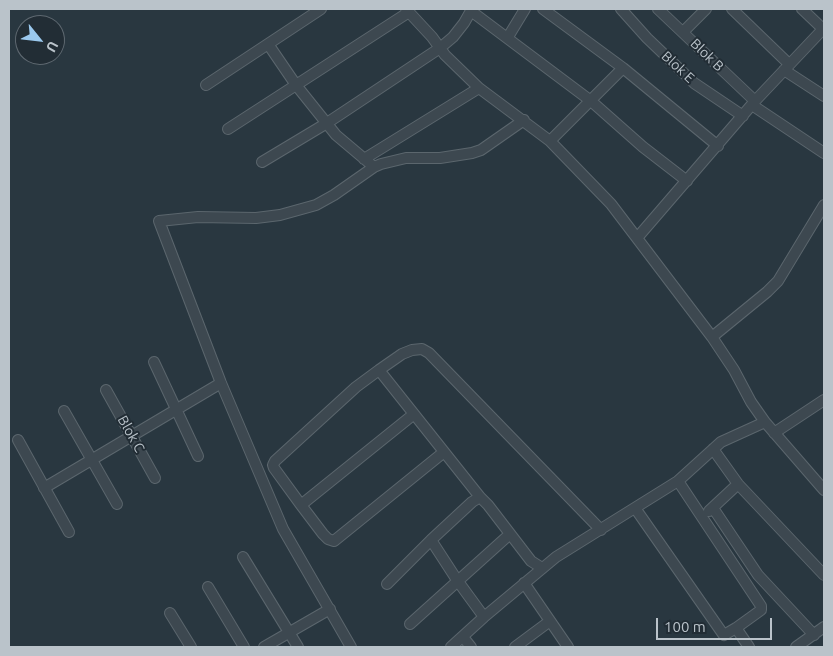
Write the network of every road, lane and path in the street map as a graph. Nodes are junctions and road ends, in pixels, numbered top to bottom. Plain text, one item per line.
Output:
1 (321, 9) edge
2 (525, 9) edge
3 (542, 9) edge
4 (621, 9) edge
5 (658, 9) edge
6 (706, 9) edge
7 (732, 9) edge
8 (802, 9) edge
9 (407, 10) edge
10 (472, 10) edge
11 (683, 32) junction
12 (823, 32) edge
13 (508, 38) junction
14 (268, 44) junction
15 (440, 48) junction
16 (787, 67) junction
17 (623, 68) junction
18 (206, 85) dead end
19 (296, 85) junction
20 (480, 88) junction
21 (824, 96) edge
22 (591, 101) junction
23 (753, 103) junction
24 (743, 116) junction
25 (524, 120) junction
26 (327, 124) junction
27 (228, 129) dead end
28 (550, 141) junction
29 (718, 146) junction
30 (824, 153) edge
31 (364, 159) junction
32 (262, 162) dead end
33 (374, 167) junction
34 (687, 181) junction
35 (824, 205) edge
36 (637, 238) junction
37 (712, 337) junction
38 (154, 362) dead end
39 (378, 370) junction
40 (221, 383) junction
41 (106, 390) dead end
42 (824, 400) edge
43 (176, 410) junction
44 (64, 411) dead end
45 (414, 414) junction
46 (765, 422) junction
47 (774, 433) junction
48 (132, 436) junction
49 (18, 440) dead end
50 (713, 449) junction
51 (444, 452) junction
52 (198, 456) dead end
53 (93, 460) junction
54 (155, 478) dead end
55 (678, 481) junction
56 (738, 484) junction
57 (44, 488) junction
58 (824, 490) edge
59 (480, 497) junction
60 (117, 504) dead end
61 (300, 505) junction
62 (635, 508) junction
63 (713, 508) junction
64 (702, 518) junction
65 (601, 530) junction
66 (69, 532) dead end
67 (510, 534) junction
68 (431, 540) junction
69 (243, 557) dead end
70 (542, 568) junction
71 (824, 576) edge
72 (458, 580) junction
73 (524, 583) junction
74 (387, 584) dead end
75 (208, 586) dead end
76 (330, 609) junction
77 (170, 613) dead end
78 (484, 616) junction
79 (550, 621) junction
80 (410, 624) dead end
81 (824, 627) edge
82 (736, 628) junction
83 (290, 632) junction
84 (814, 635) junction
85 (463, 637) junction
86 (800, 646) edge
87 (191, 647) edge
88 (244, 647) edge
89 (264, 647) edge
90 (298, 647) edge
91 (351, 647) edge
92 (451, 647) edge
93 (471, 647) edge
94 (515, 647) edge
95 (568, 647) edge
96 (749, 647) edge

1 - 14 street
2 - 13 street
3 - 17 street
4 - 24 street, Blok E
5 - 11 street, Blok B
6 - 11 street
7 - 16 street
8 - 12 street
9 - 15 street
9 - 19 street
10 - 13 street
10 - 15 street
11 - 23 street, Blok B
12 - 16 street
13 - 22 street
14 - 18 street
14 - 19 street
15 - 20 street
15 - 26 street
16 - 21 street
16 - 23 street
17 - 22 street
17 - 29 street
19 - 26 street
19 - 27 street
20 - 25 street
20 - 31 street
22 - 28 street
22 - 34 street
23 - 24 street
23 - 30 street, Blok B
24 - 29 street
25 - 28 street
25 - 33 street
26 - 31 street
26 - 32 street
28 - 36 street
29 - 34 street
31 - 33 street
33 - 40 street
34 - 36 street
35 - 37 street
36 - 37 street
37 - 46 street
38 - 43 street
39 - 45 street
39 - 61 street
39 - 65 street
40 - 43 street
40 - 76 street
41 - 48 street, Blok C
42 - 47 street
43 - 48 street
43 - 52 street
44 - 53 street
45 - 51 street
45 - 61 street
46 - 47 street
46 - 50 street
47 - 58 street
48 - 53 street
48 - 54 street, Blok C
49 - 57 street
50 - 55 street
50 - 56 street
51 - 59 street
51 - 61 street
53 - 57 street
53 - 60 street
55 - 62 street
55 - 64 street
56 - 63 street
56 - 71 street
57 - 66 street
59 - 67 street
59 - 68 street
62 - 65 street
62 - 82 street
63 - 64 street
63 - 84 street
64 - 82 street
65 - 70 street
67 - 70 street
67 - 72 street
68 - 72 street
68 - 74 street
69 - 83 street
70 - 73 street
72 - 78 street
72 - 80 street
73 - 78 street
73 - 79 street
75 - 88 street
76 - 83 street
76 - 91 street
77 - 87 street
78 - 85 street
79 - 94 street
79 - 95 street
81 - 84 street
82 - 96 street
83 - 89 street
83 - 90 street
84 - 86 street
85 - 92 street
85 - 93 street

